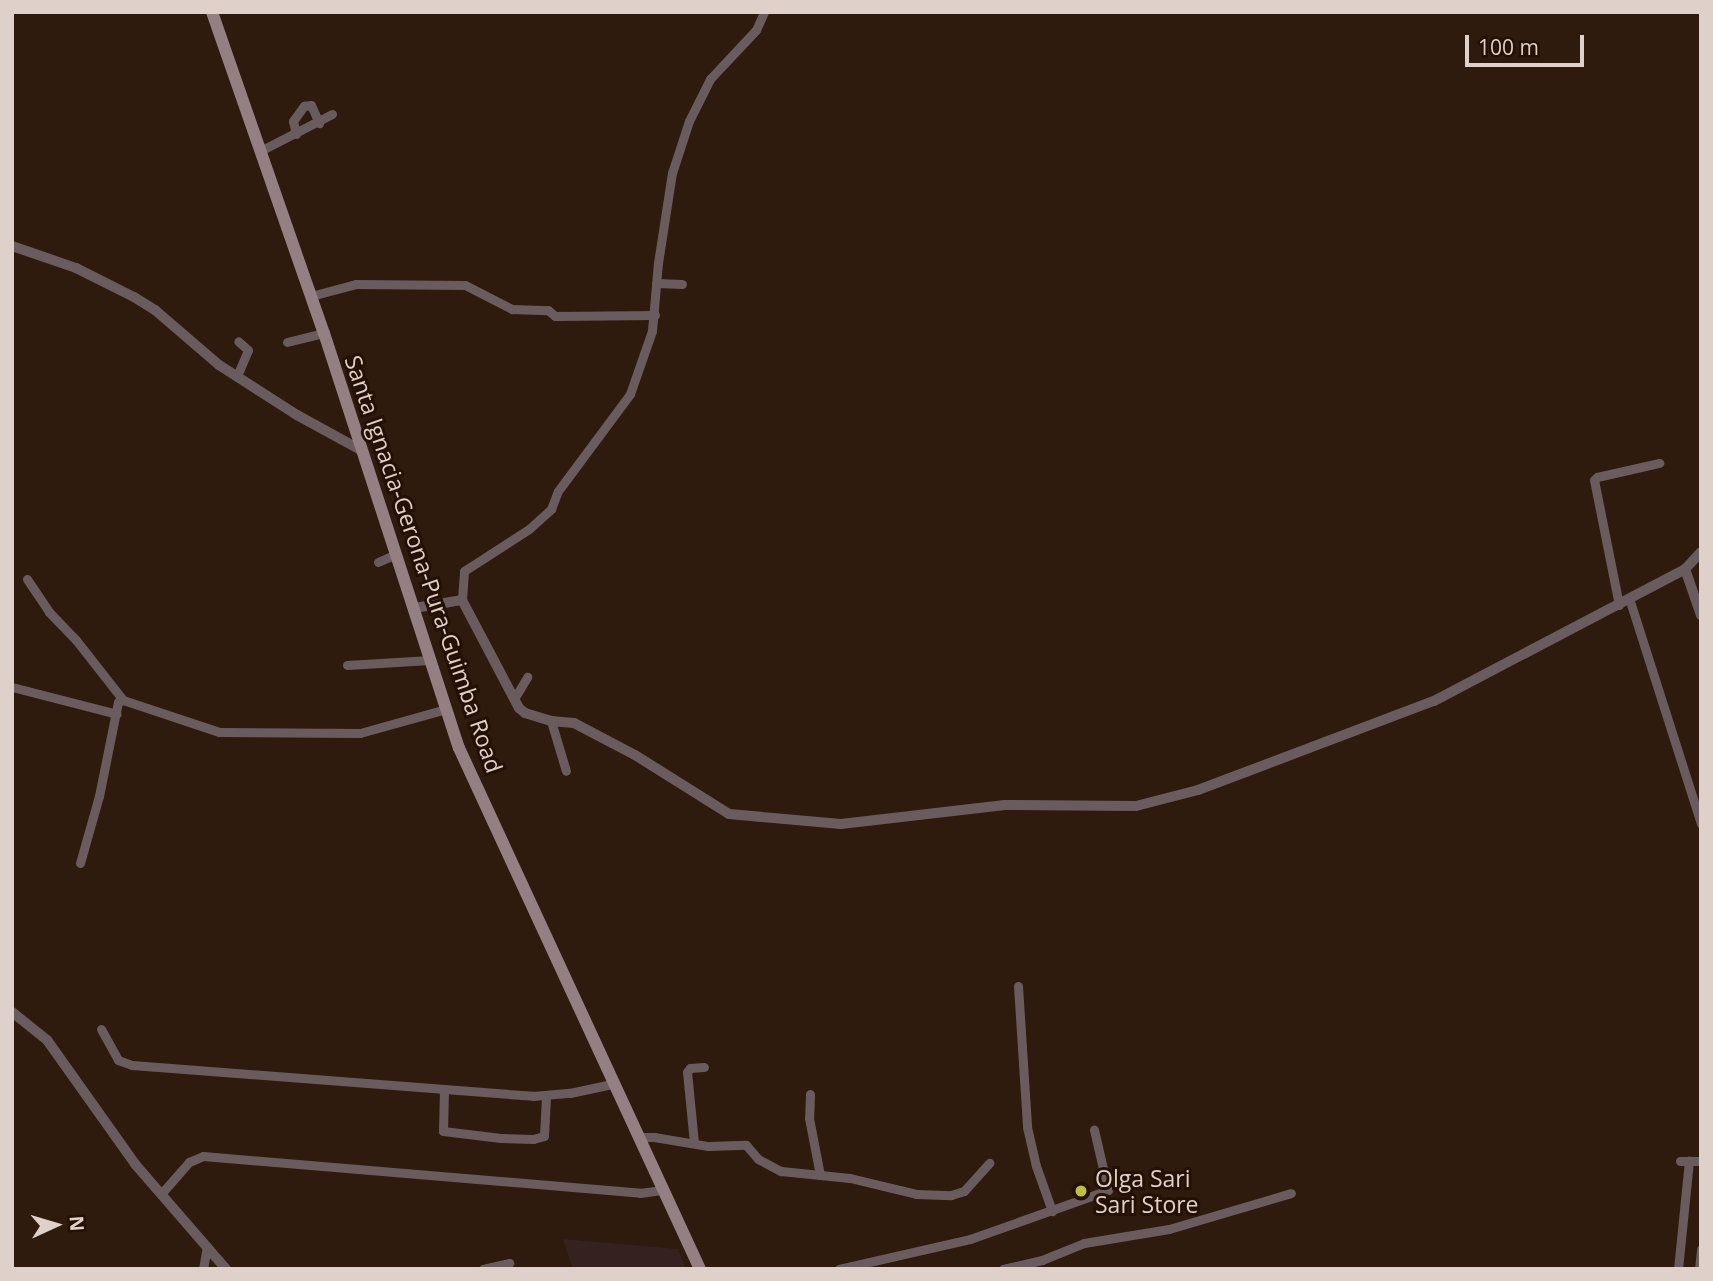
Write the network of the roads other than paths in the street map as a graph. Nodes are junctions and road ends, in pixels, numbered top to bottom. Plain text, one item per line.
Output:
1 (212, 12) edge
2 (764, 12) edge
3 (332, 114) dead end
4 (318, 123) junction
5 (296, 134) junction
6 (260, 151) junction
7 (12, 246) edge
8 (656, 283) junction
9 (682, 284) dead end
10 (311, 296) junction
11 (655, 315) junction
12 (324, 333) junction
13 (238, 341) dead end
14 (287, 342) dead end
15 (237, 376) junction
16 (361, 450) junction
17 (1659, 463) dead end
18 (1701, 552) edge
19 (396, 554) junction
20 (378, 562) dead end
21 (1685, 569) junction
22 (27, 579) dead end
23 (1629, 598) junction
24 (462, 600) junction
25 (1619, 605) junction
26 (415, 608) junction
27 (1701, 615) edge
28 (430, 660) junction
29 (347, 664) dead end
30 (527, 677) dead end
31 (12, 687) edge
32 (514, 699) junction
33 (123, 700) junction
34 (446, 709) junction
35 (117, 713) junction
36 (551, 721) junction
37 (566, 771) dead end
38 (1701, 824) edge
39 (80, 863) dead end
40 (1018, 986) dead end
41 (12, 1012) edge
42 (101, 1029) dead end
43 (704, 1067) dead end
44 (612, 1084) junction
45 (444, 1090) junction
46 (810, 1094) dead end
47 (546, 1096) junction
48 (1094, 1130) dead end
49 (638, 1137) junction
50 (694, 1143) junction
51 (1701, 1161) edge
52 (989, 1163) dead end
53 (820, 1175) junction
54 (662, 1190) junction
55 (1291, 1193) dead end
56 (161, 1194) junction
57 (1052, 1211) junction
58 (207, 1246) junction
59 (1701, 1249) edge
60 (509, 1263) dead end
61 (203, 1269) edge
62 (226, 1269) edge
63 (482, 1269) edge
64 (700, 1269) edge
65 (839, 1269) edge
66 (1003, 1269) edge
67 (1678, 1269) edge
68 (1699, 1269) edge

1 - 6 main road, Santa Ignacia-Gerona-Pura-Guimba Road
2 - 8 street
3 - 4 street
4 - 5 street
4 - 5 street
5 - 6 street
6 - 10 main road, Santa Ignacia-Gerona-Pura-Guimba Road
7 - 15 street
8 - 9 street
8 - 11 street
10 - 11 street
10 - 12 main road, Santa Ignacia-Gerona-Pura-Guimba Road
11 - 24 street
12 - 14 street
12 - 16 main road, Santa Ignacia-Gerona-Pura-Guimba Road
13 - 15 street
15 - 16 street
16 - 19 main road, Santa Ignacia-Gerona-Pura-Guimba Road
17 - 25 street
18 - 21 street
19 - 20 street
19 - 26 main road, Santa Ignacia-Gerona-Pura-Guimba Road
21 - 23 street
21 - 27 street
22 - 33 street
23 - 25 street
23 - 38 street
24 - 26 street
24 - 32 street
25 - 36 street
26 - 28 main road, Santa Ignacia-Gerona-Pura-Guimba Road
28 - 29 street
28 - 34 main road, Santa Ignacia-Gerona-Pura-Guimba Road
30 - 32 street
31 - 35 street
32 - 36 street
33 - 34 street
33 - 35 street
34 - 44 main road, Santa Ignacia-Gerona-Pura-Guimba Road
35 - 39 street
36 - 37 street
40 - 57 street
41 - 56 street
42 - 45 street
43 - 50 street
44 - 47 street
44 - 49 main road, Santa Ignacia-Gerona-Pura-Guimba Road
45 - 47 street
45 - 47 street
46 - 53 street
48 - 57 street
49 - 50 street
49 - 54 main road, Santa Ignacia-Gerona-Pura-Guimba Road
50 - 53 street
51 - 67 street
52 - 53 street
54 - 56 street
54 - 64 main road, Santa Ignacia-Gerona-Pura-Guimba Road
55 - 66 street
56 - 58 street
57 - 65 street
58 - 61 street
58 - 62 street
59 - 68 street
60 - 63 street

